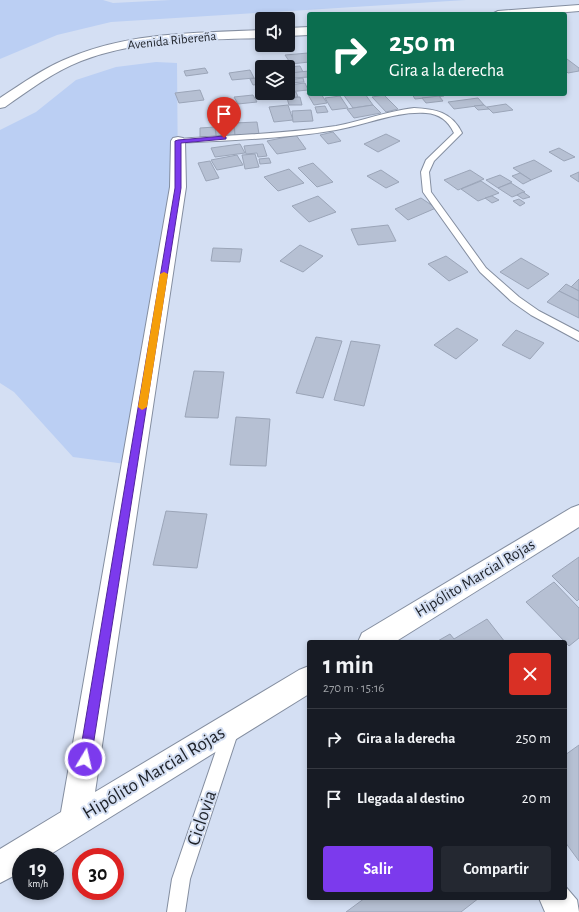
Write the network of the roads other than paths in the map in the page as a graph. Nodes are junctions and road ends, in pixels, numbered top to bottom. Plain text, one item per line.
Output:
1 (579, 8) edge
2 (525, 12) edge
3 (579, 16) edge
4 (567, 17) edge
5 (307, 23) edge
6 (295, 24) edge
7 (255, 26) edge
8 (307, 31) edge
9 (295, 32) edge
10 (255, 34) edge
11 (0, 90) edge
12 (0, 104) edge
13 (178, 141) joint
14 (579, 337) edge
15 (579, 515) edge
16 (376, 640) edge
17 (307, 680) edge
18 (233, 726) junction
19 (75, 821) junction
20 (0, 867) edge
21 (556, 900) edge
22 (176, 912) edge
23 (565, 912) edge

1 - 2 street
3 - 4 street
5 - 6 street
7 - 11 street, Avenida Ribereña
8 - 9 street
10 - 12 street, Avenida Ribereña
13 - 14 lane
13 - 19 street
15 - 16 street, Hipólito Marcial Rojas
17 - 18 street, Hipólito Marcial Rojas
18 - 19 street, Hipólito Marcial Rojas
18 - 22 lane, Ciclovia
19 - 20 street, Hipólito Marcial Rojas
21 - 23 street

